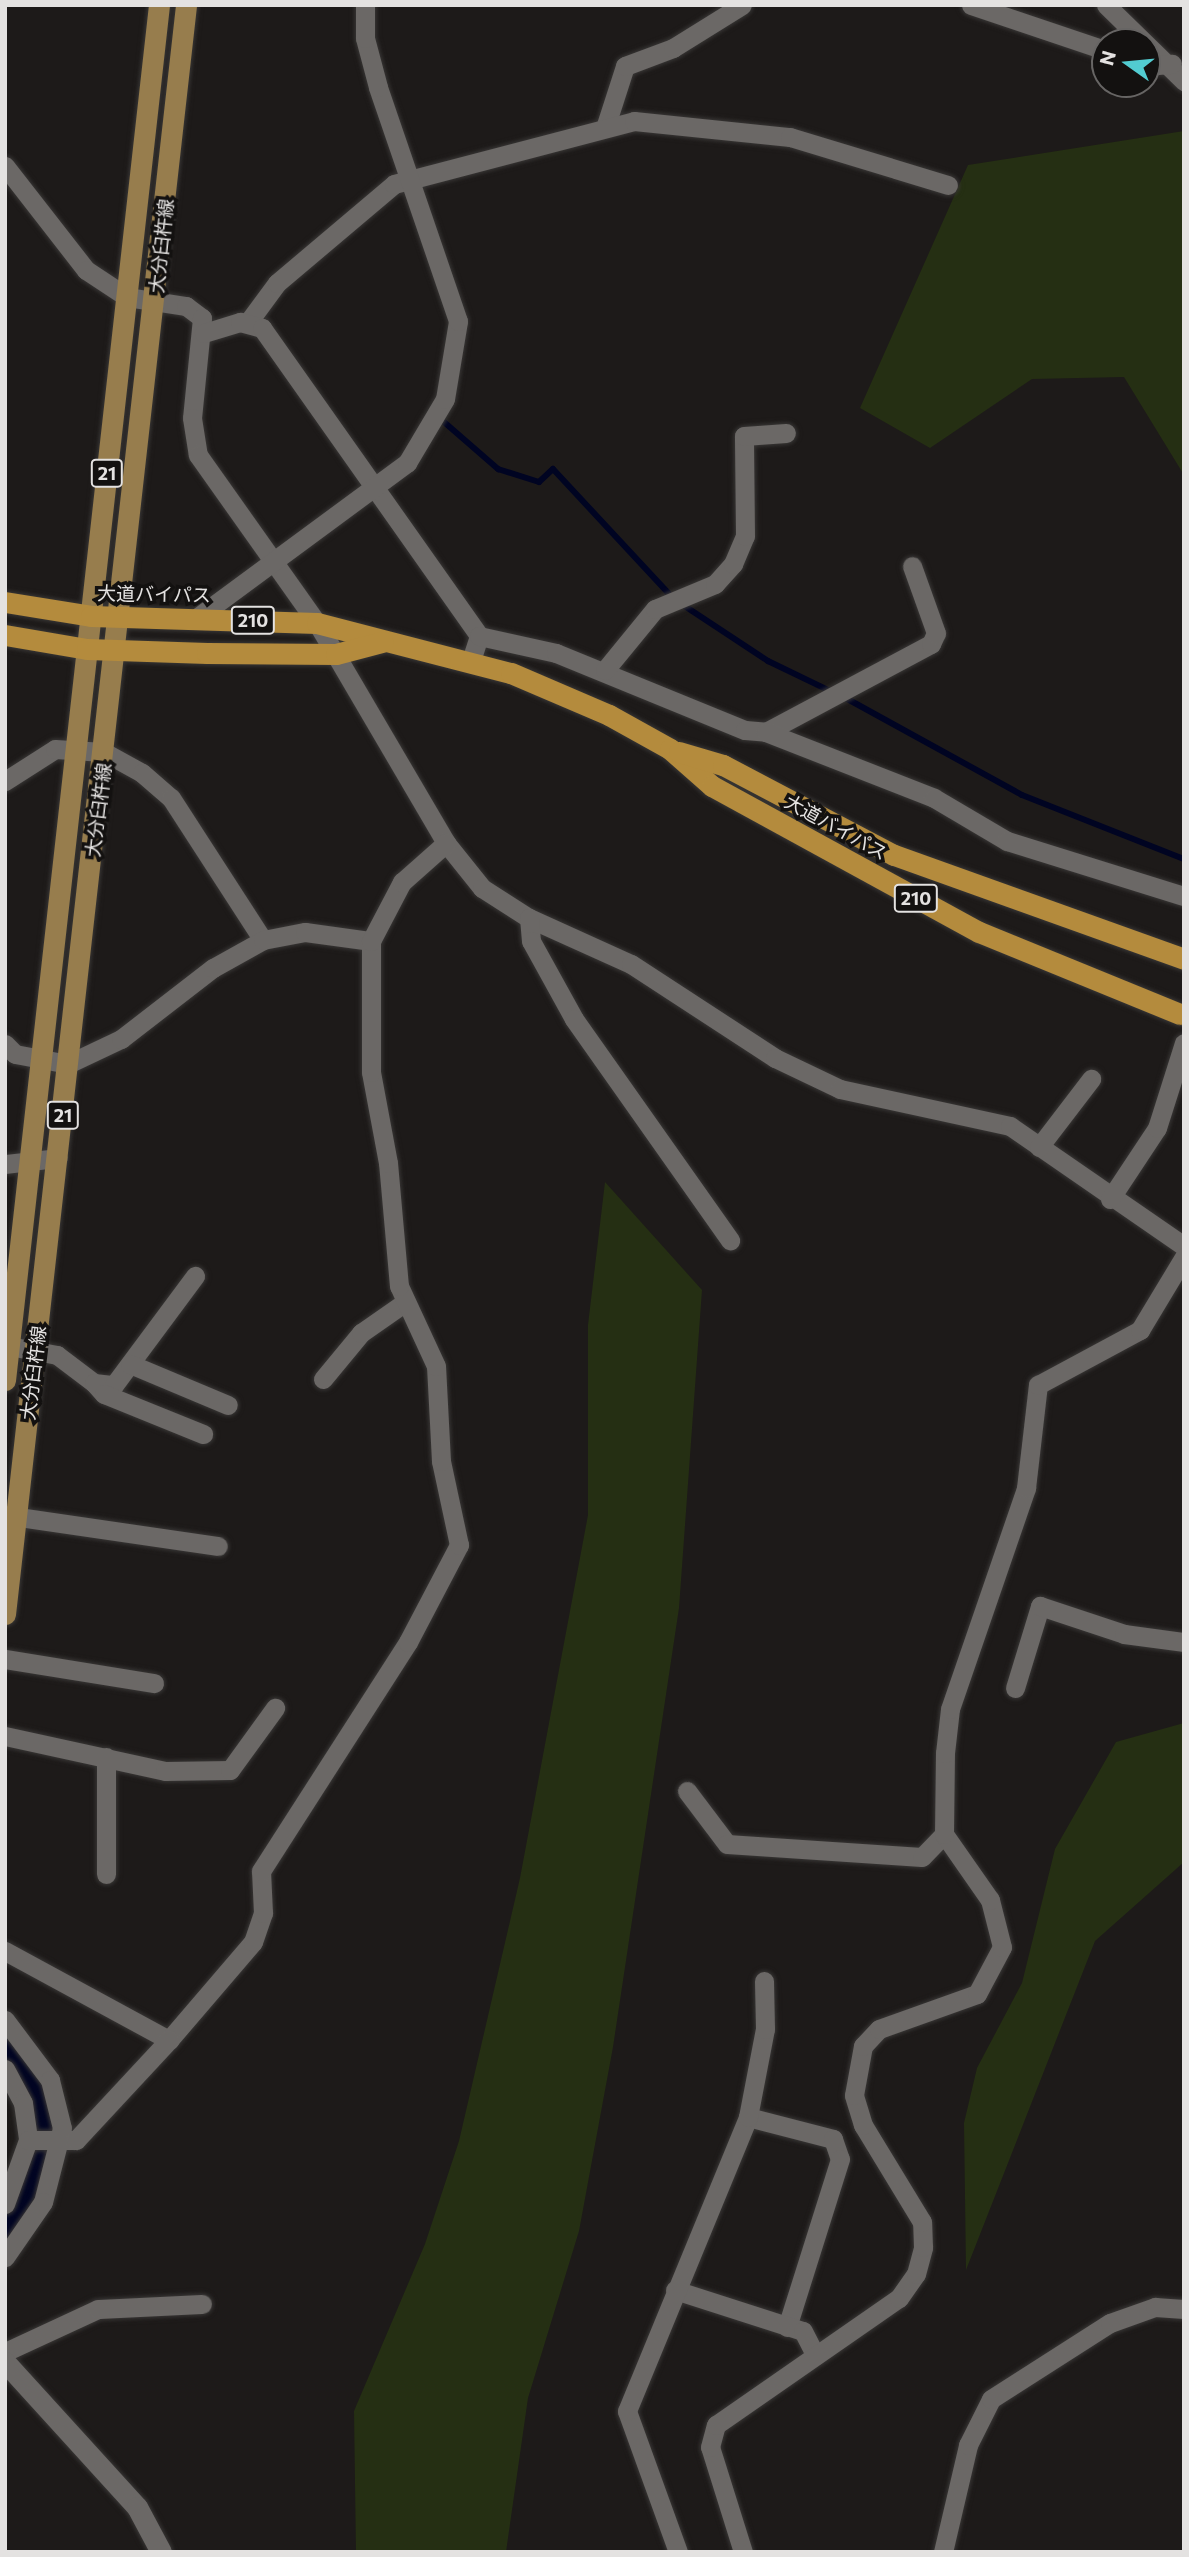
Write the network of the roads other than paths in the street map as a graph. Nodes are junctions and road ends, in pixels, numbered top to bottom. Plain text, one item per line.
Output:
1 (159, 5) edge
2 (186, 5) edge
3 (365, 5) edge
4 (742, 5) edge
5 (971, 5) edge
6 (1106, 5) edge
7 (1091, 45) edge
8 (1172, 64) junction
9 (1161, 65) edge
10 (1184, 81) edge
11 (605, 128) junction
12 (5, 166) edge
13 (407, 179) junction
14 (948, 185) dead end
15 (127, 297) junction
16 (156, 302) junction
17 (249, 321) junction
18 (204, 333) junction
19 (786, 433) dead end
20 (374, 486) junction
21 (271, 560) junction
22 (912, 566) dead end
23 (5, 602) edge
24 (91, 616) junction
25 (120, 616) junction
26 (198, 617) junction
27 (317, 623) junction
28 (5, 635) edge
29 (479, 636) junction
30 (384, 642) junction
31 (87, 649) junction
32 (116, 650) junction
33 (336, 654) junction
34 (471, 661) junction
35 (605, 670) junction
36 (766, 732) junction
37 (76, 749) junction
38 (670, 749) junction
39 (104, 752) junction
40 (5, 781) edge
41 (446, 843) junction
42 (1184, 896) edge
43 (529, 918) junction
44 (262, 940) junction
45 (371, 941) junction
46 (1184, 959) edge
47 (1180, 1014) dead end
48 (1184, 1043) edge
49 (5, 1044) edge
50 (41, 1061) junction
51 (68, 1063) junction
52 (1091, 1079) dead end
53 (1039, 1147) junction
54 (30, 1156) junction
55 (58, 1158) junction
56 (5, 1164) edge
57 (1110, 1199) junction
58 (730, 1240) dead end
59 (1184, 1246) edge
60 (1184, 1257) edge
61 (195, 1276) dead end
62 (404, 1303) junction
63 (9, 1346) junction
64 (36, 1350) junction
65 (130, 1364) junction
66 (323, 1379) dead end
67 (5, 1380) edge
68 (94, 1383) junction
69 (228, 1405) dead end
70 (203, 1434) dead end
71 (11, 1516) edge
72 (218, 1546) dead end
73 (5, 1614) edge
74 (1184, 1642) edge
75 (5, 1659) edge
76 (154, 1683) dead end
77 (1015, 1688) dead end
78 (275, 1708) dead end
79 (5, 1736) edge
80 (106, 1757) junction
81 (687, 1791) dead end
82 (944, 1834) junction
83 (106, 1874) dead end
84 (5, 1951) edge
85 (764, 1980) dead end
86 (5, 2020) edge
87 (169, 2040) junction
88 (5, 2069) edge
89 (748, 2117) junction
90 (28, 2140) junction
91 (61, 2143) junction
92 (5, 2204) edge
93 (5, 2257) edge
94 (675, 2290) junction
95 (202, 2304) dead end
96 (1184, 2309) edge
97 (787, 2326) junction
98 (5, 2352) edge
99 (815, 2355) junction
100 (5, 2362) edge
101 (161, 2552) edge
102 (678, 2552) edge
103 (743, 2552) edge
104 (943, 2552) edge

1 - 15 main road, 大分臼杵線 / 21
2 - 16 main road, 大分臼杵線 / 21
3 - 13 street
4 - 11 street
5 - 7 street
6 - 8 street
8 - 9 street
8 - 10 street
11 - 13 street
11 - 14 street
12 - 15 street
13 - 17 street
13 - 20 street
15 - 16 street
15 - 24 main road, 大分臼杵線 / 21
16 - 18 street
16 - 25 main road, 大分臼杵線 / 21
17 - 18 street
17 - 20 street
18 - 21 street
19 - 35 street
20 - 21 street
20 - 29 street
21 - 26 street
21 - 27 street
22 - 36 street
23 - 24 highway, 大道バイパス / 210
24 - 25 highway, 大道バイパス / 210
24 - 31 main road, 大分臼杵線 / 21
25 - 26 highway, 大道バイパス / 210
25 - 32 main road, 大分臼杵線 / 21
26 - 27 highway, 大道バイパス / 210
27 - 30 highway, 大道バイパス / 210
27 - 33 street
28 - 31 highway, 大道バイパス / 210
29 - 34 street
29 - 35 street
30 - 33 highway, 大道バイパス / 210
30 - 34 highway, 大道バイパス / 210
31 - 32 highway, 大道バイパス / 210
31 - 37 main road, 大分臼杵線 / 21
32 - 33 highway, 大道バイパス / 210
32 - 39 main road, 大分臼杵線 / 21
33 - 41 street
34 - 38 highway, 大道バイパス / 210
35 - 36 street
36 - 42 street
37 - 39 street
37 - 40 street
37 - 50 main road, 大分臼杵線 / 21
38 - 46 highway, 大道バイパス / 210
38 - 47 highway, 大道バイパス / 210
39 - 44 street
39 - 51 main road, 大分臼杵線 / 21
41 - 43 street
41 - 45 street
43 - 53 street
43 - 58 street
44 - 45 street
44 - 51 street
45 - 62 street
48 - 57 street
49 - 50 street
50 - 51 street
50 - 54 main road, 大分臼杵線 / 21
51 - 55 main road, 大分臼杵線 / 21
52 - 53 street
53 - 57 street
54 - 55 street
54 - 56 street
54 - 63 main road, 大分臼杵線 / 21
55 - 64 main road, 大分臼杵線 / 21
57 - 59 street
60 - 82 street
61 - 65 street
62 - 66 street
62 - 87 street
63 - 64 street
63 - 67 main road, 大分臼杵線 / 21
64 - 68 street
64 - 71 main road, 大分臼杵線 / 21
65 - 68 street
65 - 69 street
68 - 70 street
71 - 72 street
71 - 73 main road, 大分臼杵線 / 21
74 - 77 street
75 - 76 street
78 - 80 street
79 - 80 street
80 - 83 street
81 - 82 street
82 - 99 street
84 - 87 street
85 - 89 street
86 - 91 street
87 - 91 street
88 - 90 street
89 - 94 street
89 - 97 street
90 - 91 street
90 - 92 street
91 - 93 street
94 - 97 street
94 - 102 street
95 - 98 street
96 - 104 street
97 - 99 street
99 - 103 street
100 - 101 street

